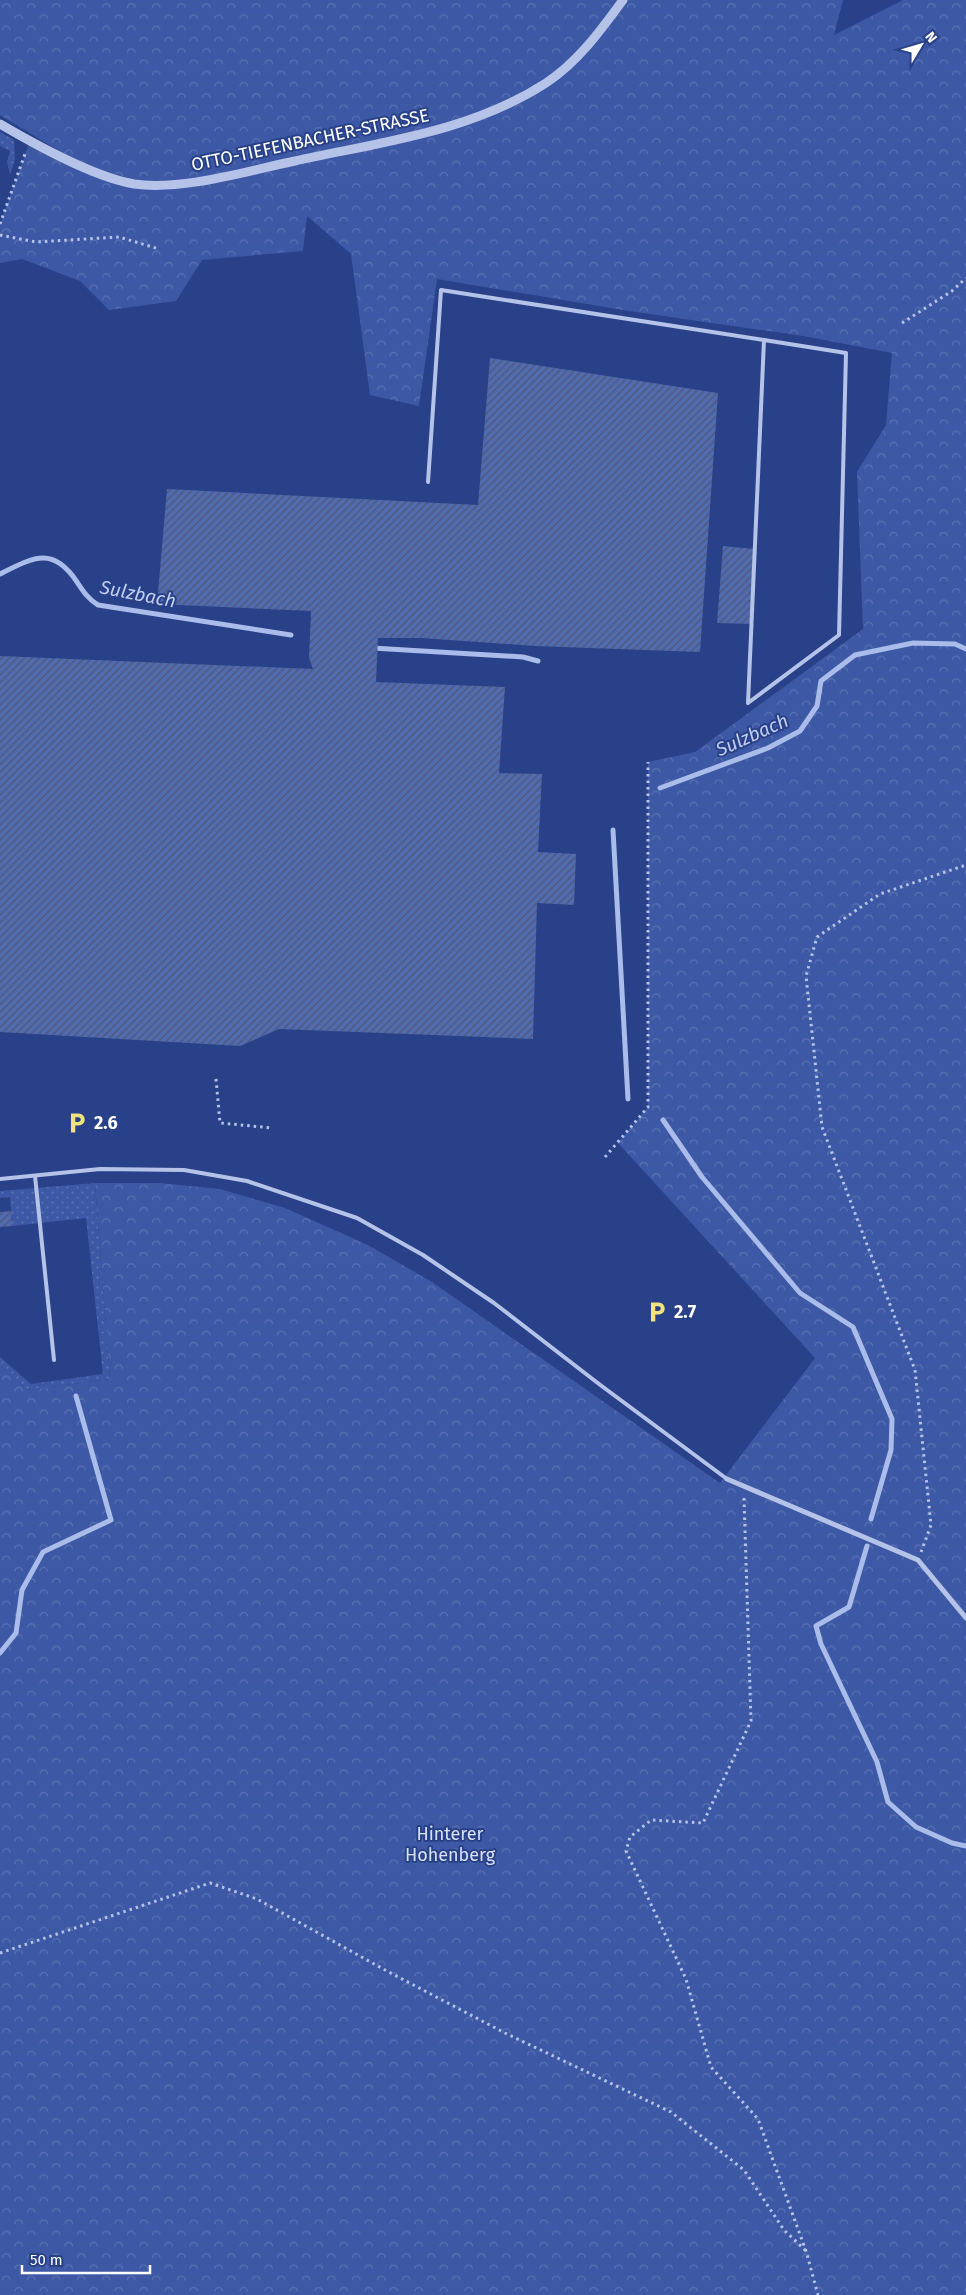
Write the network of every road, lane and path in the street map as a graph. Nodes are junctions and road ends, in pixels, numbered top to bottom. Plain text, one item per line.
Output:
1 (623, 0) edge
2 (0, 124) edge
3 (30, 141) junction
4 (0, 224) edge
5 (0, 234) edge
6 (159, 249) dead end
7 (966, 278) edge
8 (902, 323) dead end
9 (764, 340) junction
10 (428, 482) dead end
11 (648, 762) dead end
12 (966, 865) edge
13 (216, 1079) dead end
14 (273, 1128) dead end
15 (605, 1157) dead end
16 (35, 1176) junction
17 (0, 1179) edge
18 (54, 1360) dead end
19 (727, 1479) joint
20 (743, 1487) junction
21 (918, 1560) junction
22 (966, 1618) edge
23 (0, 1953) edge
24 (806, 2251) junction
25 (818, 2295) edge

1 - 3 street, OTTO-TIEFENBACHER-STRASSE
2 - 3 street, OTTO-TIEFENBACHER-STRASSE
3 - 4 path
5 - 6 path
7 - 8 path
9 - 9 lane
9 - 10 lane
11 - 15 path
12 - 21 path
13 - 14 path
16 - 17 lane
16 - 18 lane
16 - 19 lane
19 - 20 street
20 - 21 street
20 - 24 path
21 - 22 street
23 - 24 path
24 - 25 path

